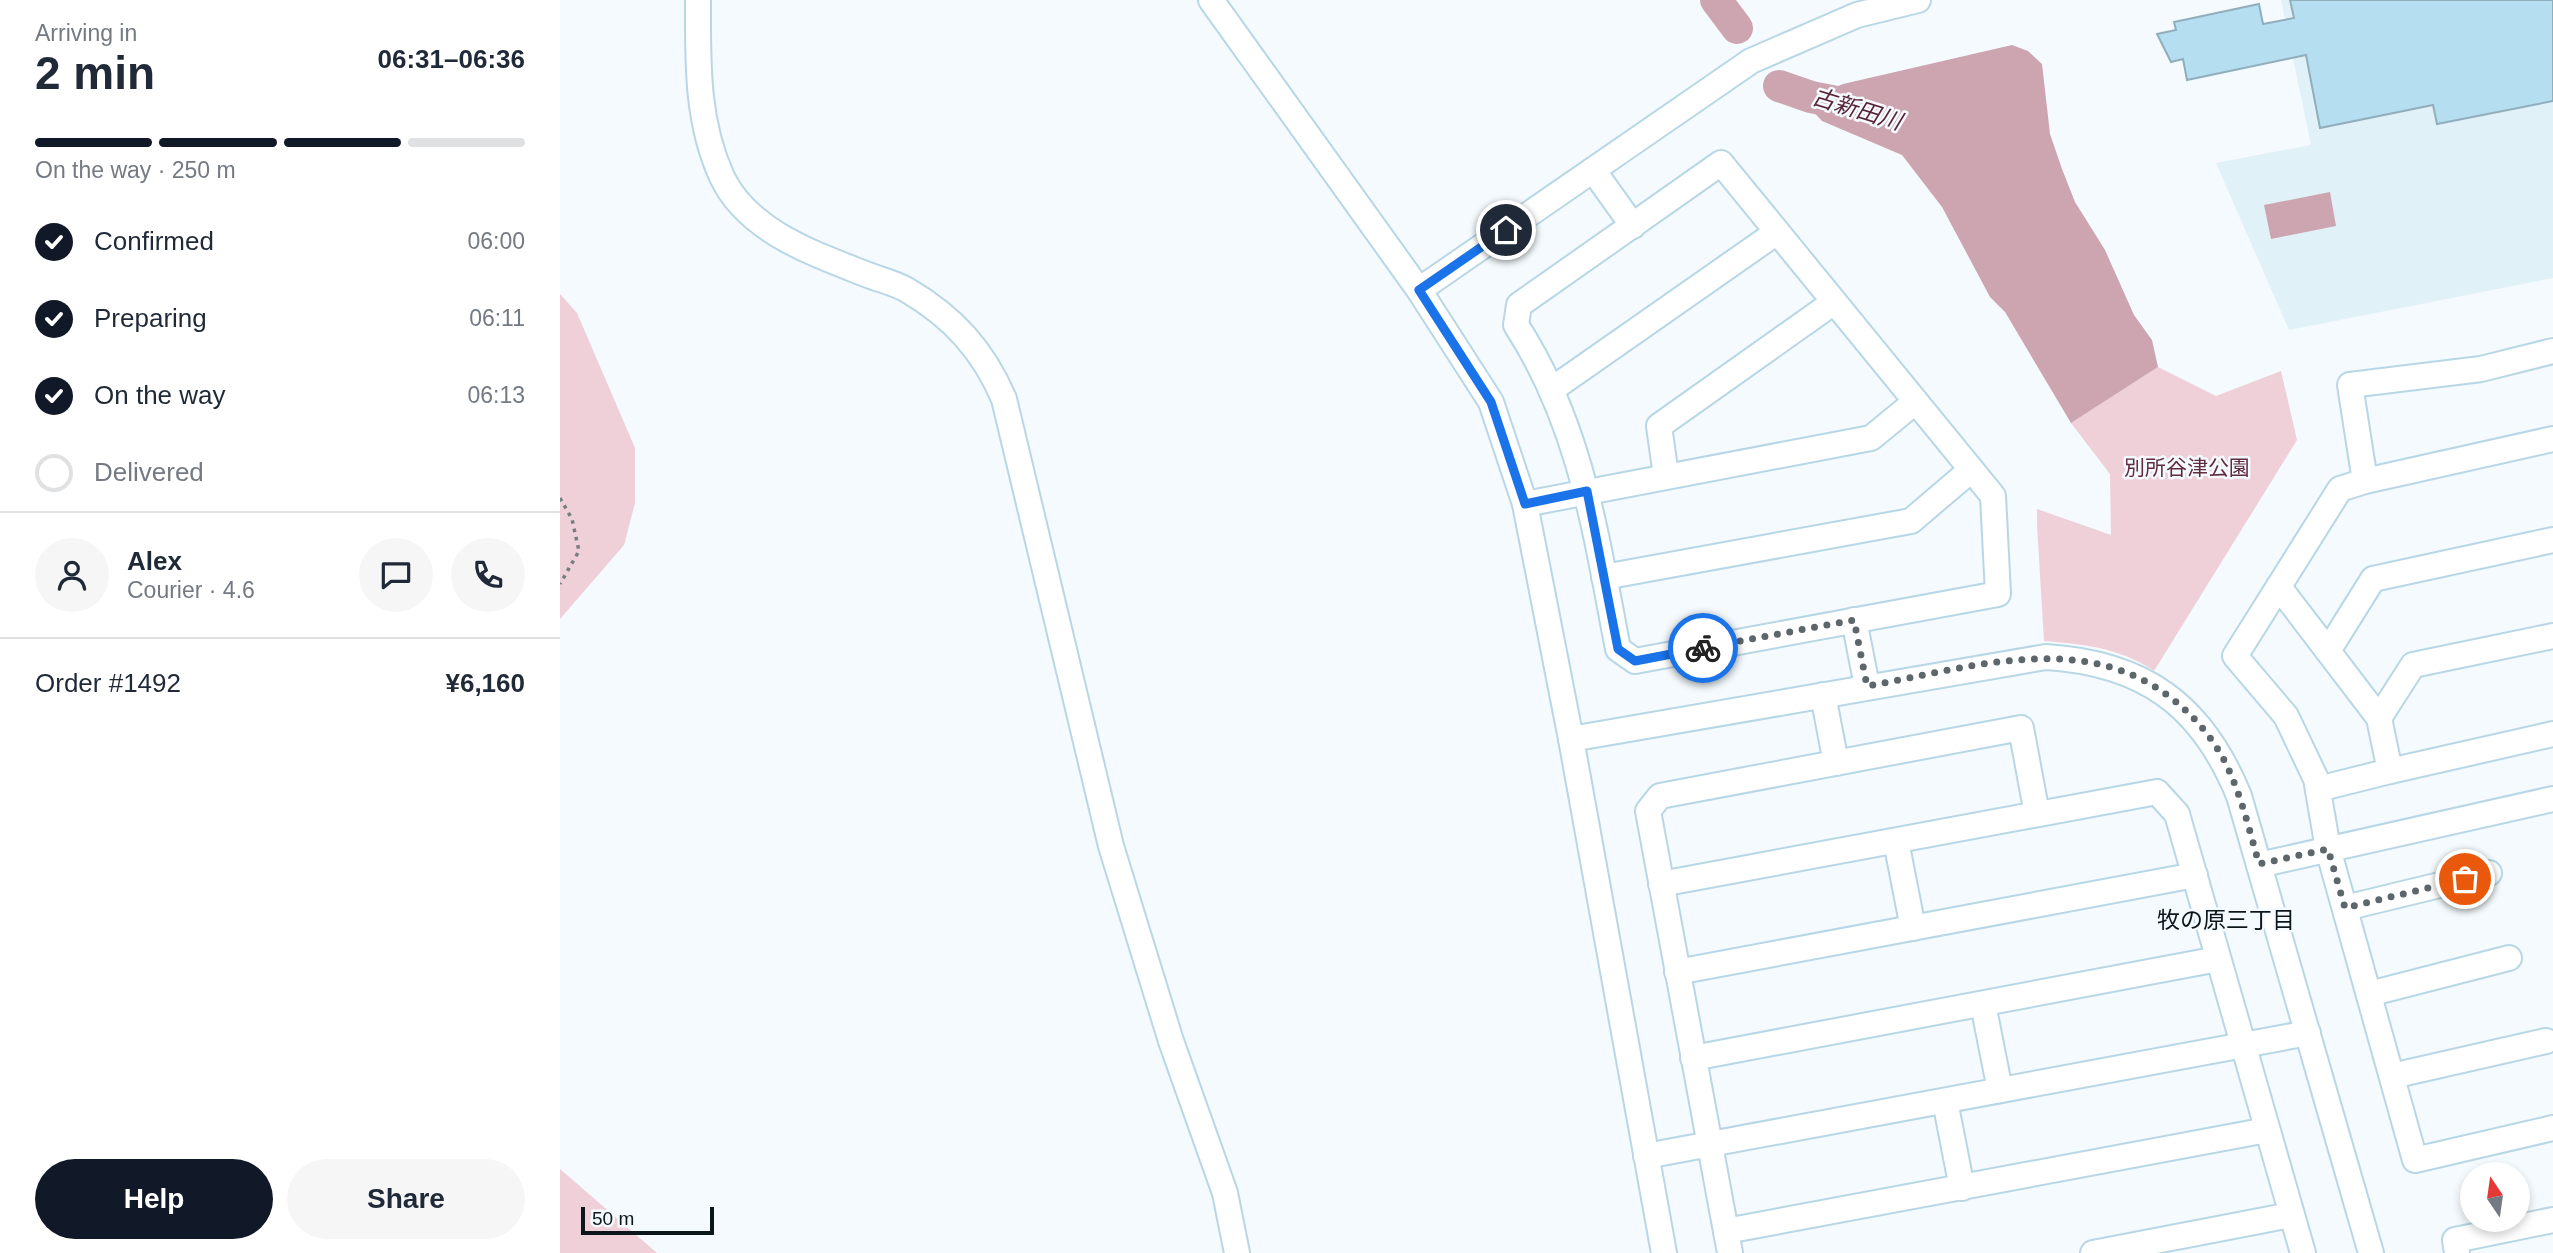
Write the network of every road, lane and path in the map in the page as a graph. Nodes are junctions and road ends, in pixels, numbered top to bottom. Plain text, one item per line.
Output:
1 (698, 0) edge
2 (1211, 0) edge
3 (1917, 0) edge
4 (1593, 170) junction
5 (1633, 226) junction
6 (1777, 232) junction
7 (1419, 290) junction
8 (1834, 302) junction
9 (2553, 351) edge
10 (1551, 390) junction
11 (1915, 402) junction
12 (2553, 439) edge
13 (1971, 470) junction
14 (1666, 476) junction
15 (2365, 481) junction
16 (1587, 491) junction
17 (560, 498) edge
18 (1525, 504) junction
19 (2553, 540) edge
20 (1605, 578) junction
21 (560, 584) edge
22 (2279, 587) junction
23 (1854, 620) junction
24 (2553, 636) edge
25 (2328, 651) junction
26 (1867, 686) junction
27 (1823, 695) junction
28 (2379, 718) junction
29 (2553, 734) edge
30 (1571, 739) junction
31 (1836, 762) junction
32 (2390, 771) junction
33 (2318, 789) junction
34 (2553, 799) edge
35 (2037, 814) junction
36 (1896, 841) junction
37 (2328, 849) junction
38 (2259, 864) junction
39 (2489, 873) dead end
40 (2195, 875) junction
41 (1661, 884) junction
42 (2345, 908) junction
43 (1913, 928) junction
44 (2509, 958) dead end
45 (2218, 960) junction
46 (1677, 972) junction
47 (2369, 993) junction
48 (1983, 1004) junction
49 (2308, 1033) junction
50 (2546, 1041) dead end
51 (2244, 1046) junction
52 (1693, 1058) junction
53 (2392, 1076) junction
54 (2000, 1090) junction
55 (1945, 1101) junction
56 (2553, 1128) edge
57 (2267, 1130) junction
58 (1710, 1144) junction
59 (1646, 1156) junction
60 (1962, 1188) junction
61 (2291, 1215) junction
62 (2553, 1220) edge
63 (1728, 1242) edge
64 (1237, 1253) edge
65 (1664, 1253) edge
66 (2092, 1253) edge
67 (2302, 1253) edge
68 (2371, 1253) edge
69 (2457, 1253) edge

1 - 64 street
2 - 7 street
3 - 4 street
4 - 5 street
4 - 7 street
5 - 6 street
5 - 10 street
6 - 8 street
6 - 10 street
7 - 18 street
8 - 11 street
8 - 14 street
9 - 15 street
10 - 16 street
11 - 13 street
11 - 14 street
12 - 15 street
13 - 20 street
13 - 23 street
14 - 16 street
15 - 22 street
16 - 18 street
16 - 20 street
17 - 21 path
18 - 30 street
19 - 25 street
20 - 23 street
22 - 25 street
22 - 33 street
23 - 26 street
24 - 28 street
25 - 28 street
26 - 27 street
26 - 38 street
27 - 30 street
27 - 31 street
28 - 32 street
29 - 32 street
30 - 59 street
31 - 35 street
31 - 41 street
32 - 33 street
33 - 37 street
34 - 37 street
35 - 36 street
35 - 40 street
36 - 41 street
36 - 43 street
37 - 38 street
37 - 42 street
38 - 49 street
39 - 42 street
40 - 43 street
40 - 45 street
41 - 46 street
42 - 47 street
43 - 46 street
44 - 47 street
45 - 48 street
45 - 51 street
46 - 52 street
47 - 53 street
48 - 52 street
48 - 54 street
49 - 51 street
49 - 68 street
50 - 53 street
51 - 54 street
51 - 57 street
52 - 58 street
53 - 56 street
54 - 55 street
55 - 58 street
55 - 60 street
57 - 60 street
57 - 61 street
58 - 59 street
58 - 63 street
59 - 65 street
60 - 63 street
61 - 66 street
61 - 67 street
62 - 69 street

